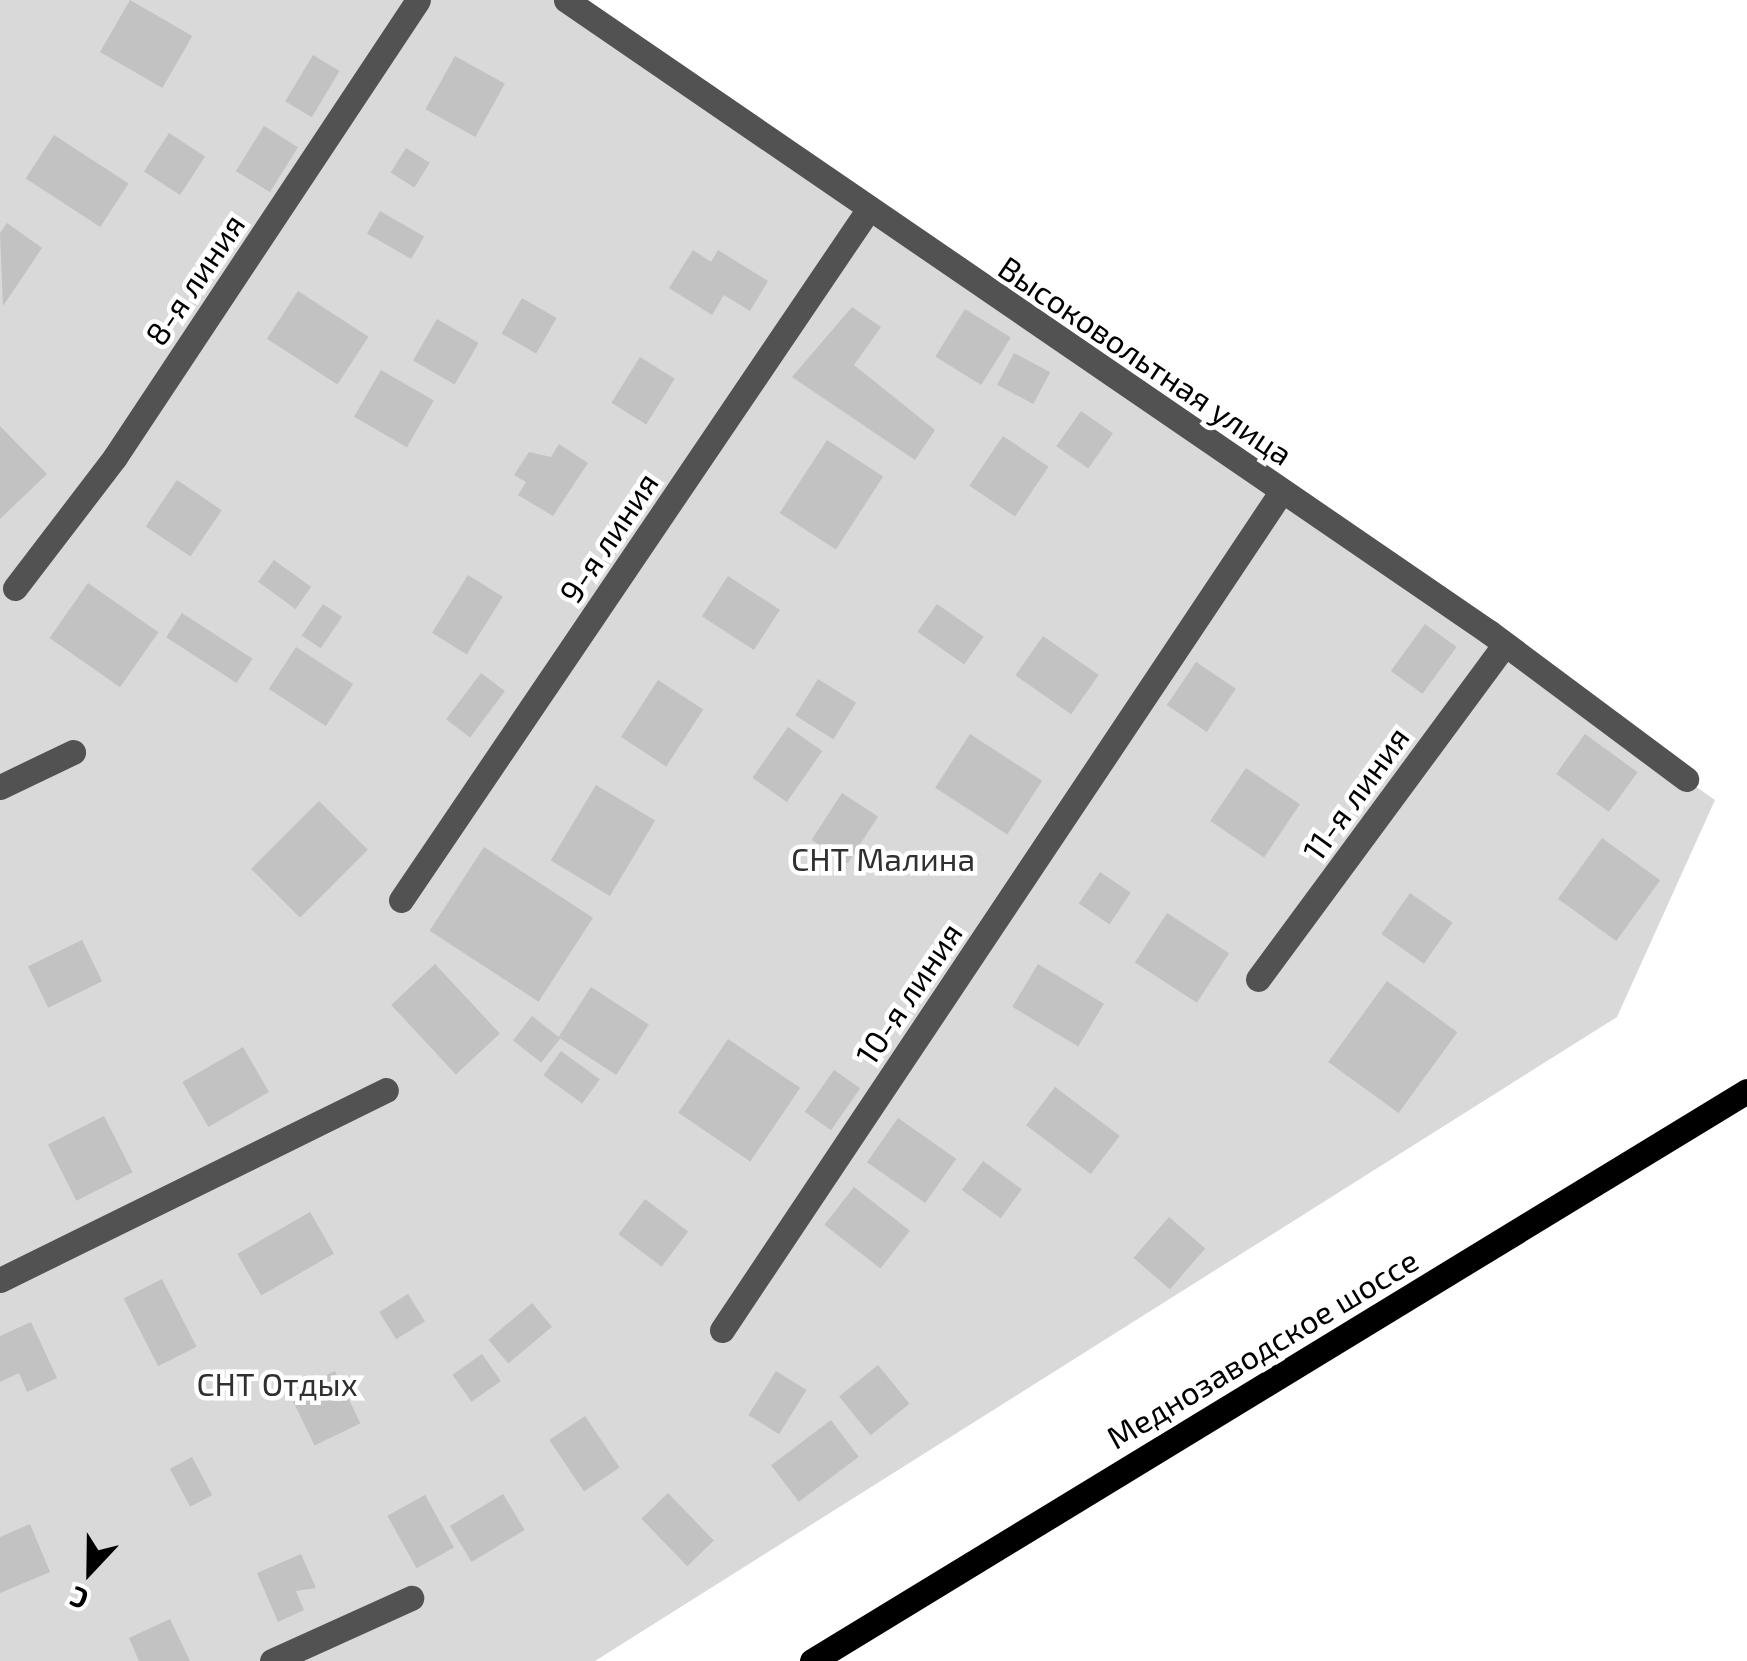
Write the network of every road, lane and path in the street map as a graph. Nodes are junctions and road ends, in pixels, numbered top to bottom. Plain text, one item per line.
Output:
1 (418, 0) edge
2 (566, 0) edge
3 (868, 210) junction
4 (1281, 492) junction
5 (15, 588) dead end
6 (1504, 645) junction
7 (73, 752) dead end
8 (1686, 779) dead end
9 (0, 787) edge
10 (401, 900) dead end
11 (1258, 978) dead end
12 (386, 1090) dead end
13 (1747, 1091) edge
14 (0, 1280) edge
15 (722, 1330) dead end
16 (412, 1598) dead end
17 (272, 1661) edge
18 (812, 1661) edge

1 - 5 street, 8-я линия
2 - 3 street, Высоковольтная улица
3 - 4 street, Высоковольтная улица
3 - 10 street, 9-я линия
4 - 6 street, Высоковольтная улица
4 - 15 street, 10-я линия
6 - 8 street, Высоковольтная улица
6 - 11 street, 11-я линия
7 - 9 street
12 - 14 street
13 - 18 main road, Меднозаводское шоссе
16 - 17 street

